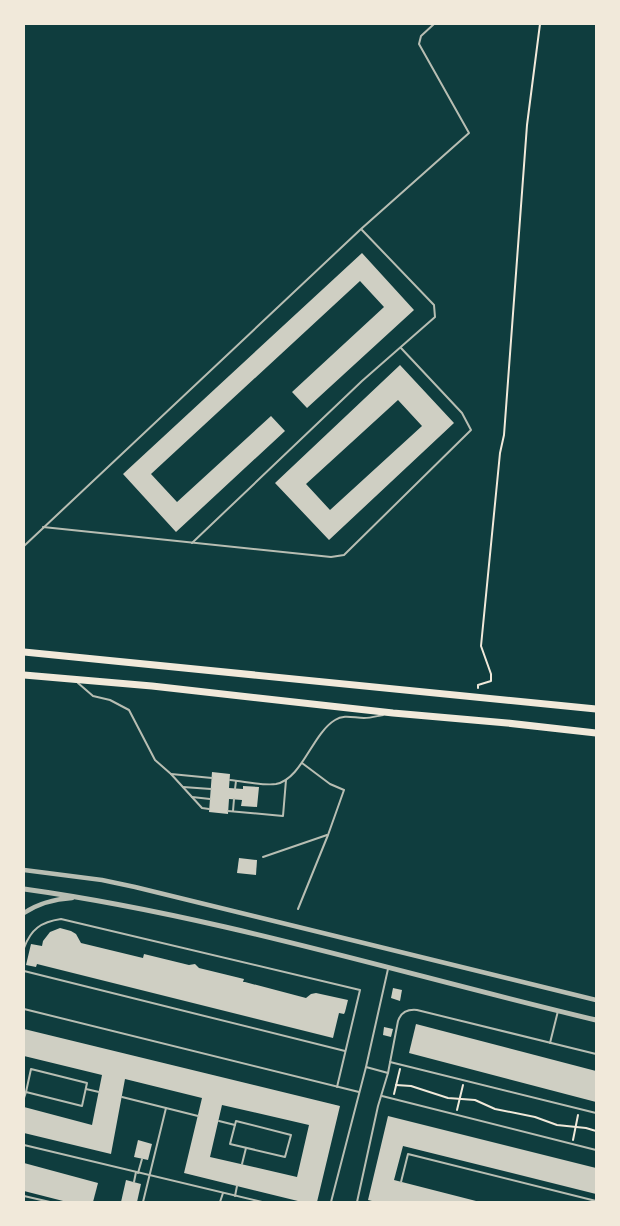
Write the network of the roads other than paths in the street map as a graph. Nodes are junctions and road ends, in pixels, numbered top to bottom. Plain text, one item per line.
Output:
1 (434, 24) edge
2 (361, 230) junction
3 (401, 348) junction
4 (43, 528) junction
5 (192, 543) junction
6 (24, 546) edge
7 (24, 652) edge
8 (24, 675) edge
9 (74, 679) junction
10 (596, 710) edge
11 (393, 713) junction
12 (596, 733) edge
13 (301, 763) junction
14 (171, 774) junction
15 (212, 778) dead end
16 (230, 780) dead end
17 (236, 780) junction
18 (286, 780) junction
19 (183, 787) junction
20 (211, 789) dead end
21 (235, 789) dead end
22 (192, 797) junction
23 (210, 798) dead end
24 (229, 800) dead end
25 (209, 809) dead end
26 (228, 810) dead end
27 (233, 811) junction
28 (328, 835) junction
29 (263, 857) dead end
30 (24, 870) edge
31 (24, 889) edge
32 (83, 898) junction
33 (298, 909) dead end
34 (24, 913) edge
35 (24, 948) edge
36 (388, 967) junction
37 (24, 971) edge
38 (596, 1000) edge
39 (24, 1009) edge
40 (558, 1011) junction
41 (596, 1020) edge
42 (550, 1043) junction
43 (345, 1051) junction
44 (596, 1054) edge
45 (390, 1062) junction
46 (366, 1068) junction
47 (388, 1073) junction
48 (337, 1086) junction
49 (86, 1089) junction
50 (26, 1092) junction
51 (99, 1092) dead end
52 (359, 1092) junction
53 (382, 1096) junction
54 (122, 1097) dead end
55 (24, 1098) edge
56 (166, 1108) junction
57 (596, 1113) edge
58 (198, 1116) dead end
59 (218, 1121) dead end
60 (235, 1125) junction
61 (24, 1145) edge
62 (246, 1148) junction
63 (596, 1150) edge
64 (142, 1159) dead end
65 (242, 1164) dead end
66 (137, 1172) junction
67 (150, 1175) junction
68 (134, 1182) dead end
69 (401, 1182) dead end
70 (237, 1186) dead end
71 (222, 1193) junction
72 (24, 1196) edge
73 (235, 1196) junction
74 (596, 1201) edge
75 (50, 1202) edge
76 (143, 1202) edge
77 (220, 1202) edge
78 (262, 1202) edge
79 (331, 1202) edge
80 (357, 1202) edge

1 - 2 lane
2 - 3 lane
2 - 4 lane
3 - 5 lane
3 - 5 lane
4 - 5 lane
4 - 6 lane
7 - 10 highway
8 - 9 highway
9 - 11 highway
9 - 14 lane
11 - 12 highway
11 - 13 lane
13 - 18 lane
13 - 28 lane
14 - 15 lane
14 - 19 lane
16 - 17 lane
17 - 18 lane
17 - 21 lane
18 - 27 lane
19 - 20 lane
19 - 22 lane
22 - 23 lane
22 - 25 lane
24 - 27 lane
26 - 27 lane
28 - 29 lane
28 - 33 lane
30 - 38 street
31 - 32 street
32 - 34 street
32 - 36 street
35 - 43 lane
36 - 40 street
36 - 46 lane
37 - 43 lane
39 - 48 lane
40 - 41 street
40 - 42 lane
42 - 44 lane
42 - 45 lane
43 - 48 lane
45 - 47 lane
45 - 57 lane
46 - 47 lane
46 - 52 lane
47 - 53 lane
48 - 52 lane
49 - 50 lane
49 - 50 lane
49 - 51 lane
50 - 55 lane
52 - 79 lane
53 - 63 lane
53 - 80 lane
54 - 56 lane
56 - 58 lane
56 - 67 lane
59 - 60 lane
60 - 62 lane
60 - 62 lane
61 - 66 lane
62 - 65 lane
64 - 66 lane
66 - 67 lane
66 - 68 lane
67 - 71 lane
67 - 76 lane
69 - 74 lane
70 - 73 lane
71 - 73 lane
71 - 77 lane
72 - 75 lane
73 - 78 lane

